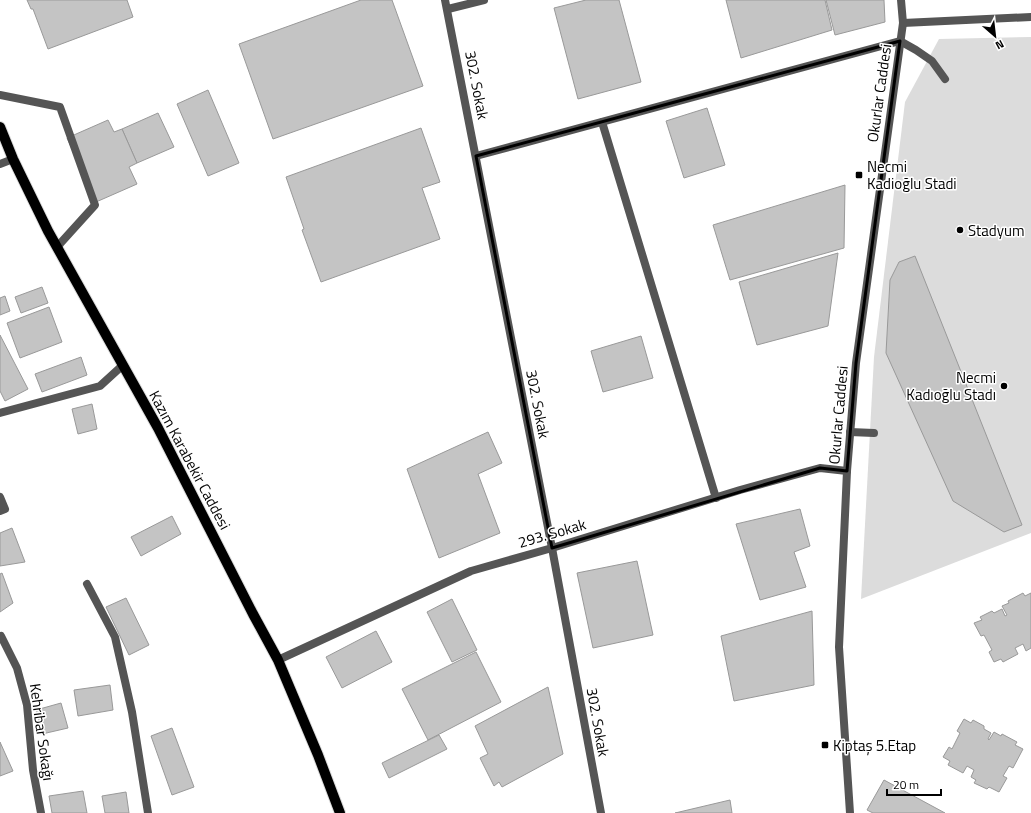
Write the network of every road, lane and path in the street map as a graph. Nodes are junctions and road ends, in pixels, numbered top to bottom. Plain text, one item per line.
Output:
1 (445, 0) edge
2 (484, 0) edge
3 (901, 0) edge
4 (448, 9) junction
5 (1031, 17) edge
6 (903, 23) junction
7 (900, 41) junction
8 (945, 79) dead end
9 (0, 96) edge
10 (602, 122) junction
11 (0, 127) edge
12 (476, 156) junction
13 (13, 158) junction
14 (0, 164) edge
15 (57, 247) junction
16 (123, 365) junction
17 (0, 413) edge
18 (850, 432) junction
19 (874, 433) dead end
20 (846, 471) junction
21 (0, 497) edge
22 (716, 498) junction
23 (0, 511) edge
24 (552, 548) junction
25 (87, 584) dead end
26 (1, 636) edge
27 (278, 660) junction
28 (41, 813) edge
29 (148, 813) edge
30 (340, 813) edge
31 (601, 813) edge
32 (850, 813) edge

1 - 4 street, 302. Sokak
2 - 4 street
3 - 6 street, Okurlar Caddesi
4 - 12 street, 302. Sokak
5 - 6 street
6 - 7 street, Okurlar Caddesi
7 - 8 street
7 - 10 street
7 - 18 street, Okurlar Caddesi
9 - 15 street
10 - 12 street
10 - 22 street
11 - 13 main road, Kazım Karabekir Caddesi
12 - 24 street, 302. Sokak
13 - 14 street
13 - 15 main road, Kazım Karabekir Caddesi
15 - 16 main road, Kazım Karabekir Caddesi
16 - 17 street
16 - 27 main road, Kazım Karabekir Caddesi
18 - 19 street
18 - 20 street, Okurlar Caddesi
20 - 22 street, 293. Sokak
20 - 32 street, Okurlar Caddesi
21 - 23 street
22 - 24 street, 293. Sokak
24 - 27 street, 293. Sokak
24 - 31 street, 302. Sokak
25 - 29 street
26 - 28 street, Kehribar Sokağı
27 - 30 main road, Kazım Karabekir Caddesi

